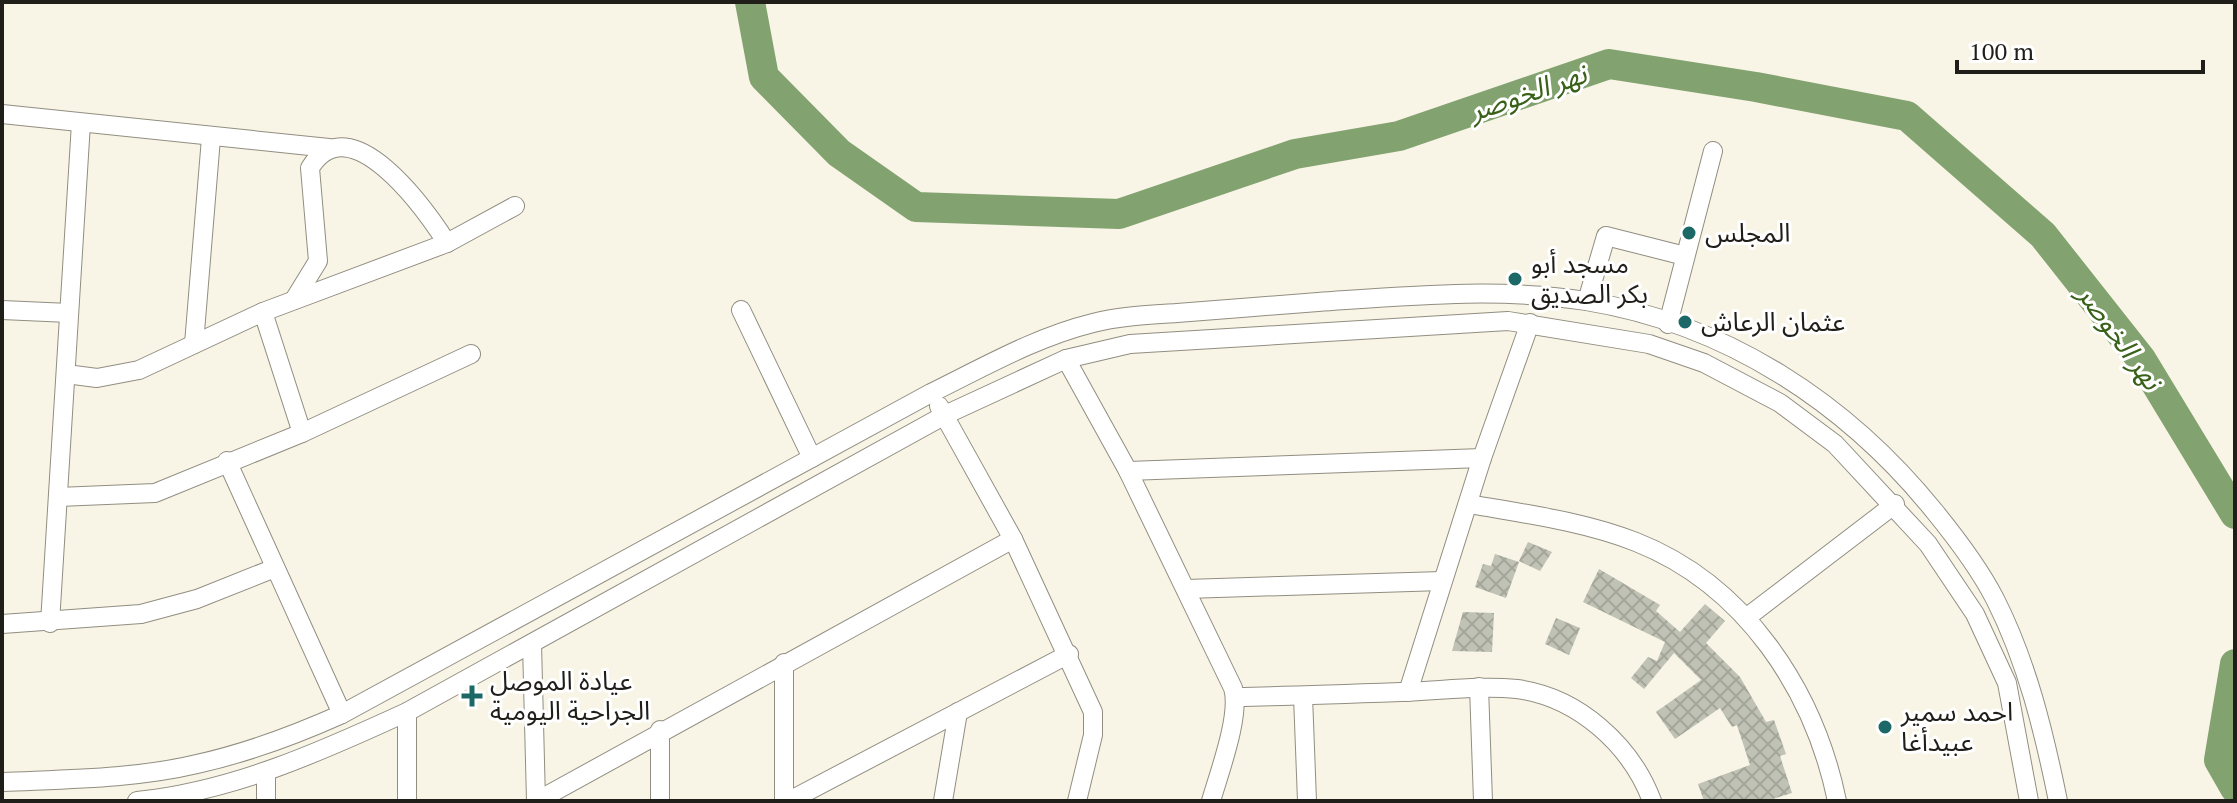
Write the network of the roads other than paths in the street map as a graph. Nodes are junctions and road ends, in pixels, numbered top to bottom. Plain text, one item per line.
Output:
1 (2, 114) edge
2 (81, 123) junction
3 (211, 138) junction
4 (329, 148) junction
5 (1713, 151) dead end
6 (515, 206) dead end
7 (447, 243) junction
8 (1685, 256) junction
9 (294, 300) junction
10 (1343, 300) junction
11 (1587, 301) junction
12 (2, 310) edge
13 (741, 310) dead end
14 (263, 312) junction
15 (69, 313) junction
16 (1530, 323) junction
17 (1668, 324) junction
18 (1344, 329) junction
19 (194, 344) junction
20 (471, 354) dead end
21 (1066, 359) junction
22 (66, 374) junction
23 (931, 393) junction
24 (945, 415) junction
25 (302, 433) junction
26 (812, 458) junction
27 (1482, 458) junction
28 (227, 461) junction
29 (1128, 471) junction
30 (58, 497) junction
31 (1469, 504) junction
32 (1895, 504) junction
33 (1013, 539) junction
34 (275, 568) junction
35 (1442, 581) junction
36 (1186, 589) junction
37 (1746, 618) junction
38 (50, 623) junction
39 (2, 624) edge
40 (532, 644) junction
41 (1069, 654) junction
42 (784, 663) junction
43 (1479, 687) junction
44 (1408, 692) junction
45 (1303, 696) junction
46 (1236, 697) junction
47 (407, 712) junction
48 (958, 712) junction
49 (342, 714) junction
50 (660, 730) junction
51 (266, 772) junction
52 (2, 782) edge
53 (137, 801) edge
54 (144, 801) edge
55 (266, 801) edge
56 (407, 801) edge
57 (536, 801) edge
58 (660, 801) edge
59 (786, 801) edge
60 (943, 801) edge
61 (1077, 801) edge
62 (1211, 801) edge
63 (1307, 801) edge
64 (1483, 801) edge
65 (1652, 801) edge
66 (1837, 801) edge
67 (2029, 801) edge
68 (2058, 801) edge

1 - 2 street
2 - 3 street
2 - 15 street
3 - 4 street
3 - 19 street
4 - 7 street
4 - 9 street
5 - 8 street
6 - 7 street
7 - 9 street
8 - 11 street
8 - 17 street
9 - 14 street
10 - 11 street
10 - 18 street
10 - 23 street
11 - 17 street
12 - 15 street
13 - 26 street
14 - 19 street
14 - 25 street
15 - 22 street
16 - 18 street
16 - 27 street
16 - 32 street
17 - 68 street
18 - 21 street
19 - 22 street
20 - 25 street
21 - 24 street
21 - 29 street
22 - 30 street
23 - 24 street
23 - 26 street
24 - 33 street
24 - 40 street
25 - 28 street
26 - 49 street
27 - 29 street
27 - 31 street
28 - 30 street
28 - 34 street
29 - 36 street
30 - 38 street
31 - 35 street
31 - 37 street
32 - 37 street
32 - 67 street
33 - 41 street
33 - 42 street
34 - 38 street
34 - 49 street
35 - 36 street
35 - 44 street
36 - 46 street
37 - 66 street
38 - 39 street
40 - 47 street
40 - 57 street
41 - 48 street
41 - 61 street
42 - 50 street
42 - 59 street
43 - 44 street
43 - 64 street
43 - 65 street
44 - 45 street
45 - 46 street
45 - 63 street
46 - 62 street
47 - 51 street
47 - 56 street
48 - 59 street
48 - 60 street
49 - 52 street
50 - 57 street
50 - 58 street
51 - 54 street
51 - 55 street
53 - 54 street

